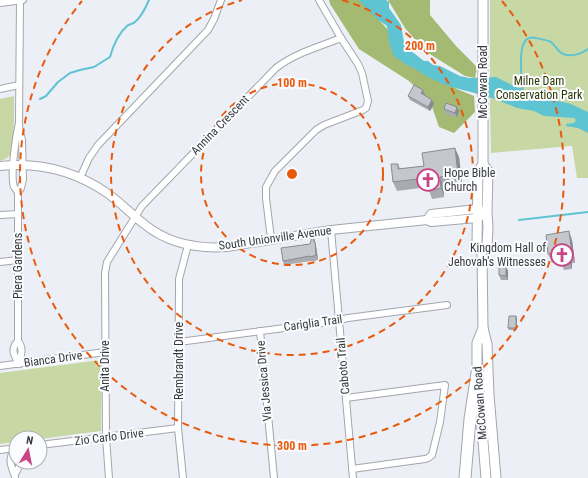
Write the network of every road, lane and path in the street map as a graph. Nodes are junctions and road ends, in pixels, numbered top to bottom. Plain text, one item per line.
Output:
1 (22, 0) edge
2 (221, 0) edge
3 (319, 0) edge
4 (483, 0) edge
5 (0, 3) edge
6 (341, 38) junction
7 (19, 85) junction
8 (0, 89) edge
9 (19, 123) junction
10 (23, 164) junction
11 (482, 164) junction
12 (14, 165) junction
13 (0, 166) edge
14 (80, 178) junction
15 (18, 192) junction
16 (477, 213) junction
17 (487, 213) junction
18 (18, 214) junction
19 (0, 215) edge
20 (135, 217) junction
21 (331, 230) junction
22 (272, 239) junction
23 (188, 245) junction
24 (482, 253) junction
25 (111, 255) joint
26 (18, 260) junction
27 (0, 262) edge
28 (447, 305) dead end
29 (339, 320) junction
30 (483, 328) junction
31 (260, 331) junction
32 (179, 342) junction
33 (105, 352) junction
34 (19, 364) junction
35 (0, 366) edge
36 (477, 373) junction
37 (346, 398) junction
38 (178, 428) junction
39 (106, 437) junction
40 (48, 444) edge
41 (352, 469) junction
42 (109, 478) edge
43 (183, 478) edge
44 (274, 478) edge
45 (353, 478) edge
46 (465, 478) edge
47 (486, 478) edge
48 (496, 478) edge

1 - 5 street
1 - 7 street, Piera Gardens
2 - 14 street
3 - 6 street
4 - 11 main road, McCowan Road
6 - 20 street, Annina Crescent
6 - 22 street
7 - 8 street
7 - 9 street, Piera Gardens
9 - 10 street, Piera Gardens
9 - 12 street, Piera Gardens
10 - 12 street, South Unionville Avenue
10 - 14 street, South Unionville Avenue
10 - 15 street, Piera Gardens
11 - 16 main road, McCowan Road
11 - 17 main road, McCowan Road
12 - 13 street, South Unionville Avenue
12 - 15 street, Piera Gardens
14 - 20 street, South Unionville Avenue
15 - 18 street, Piera Gardens
16 - 17 street, South Unionville Avenue
16 - 21 street, South Unionville Avenue
16 - 24 main road, McCowan Road
17 - 24 main road, McCowan Road
18 - 19 street
18 - 26 street, Piera Gardens
20 - 23 street, South Unionville Avenue
20 - 25 street, Annina Crescent
21 - 22 street, South Unionville Avenue
21 - 29 street, Caboto Trail
22 - 23 street, South Unionville Avenue
23 - 32 street, Rembrandt Drive
24 - 30 main road, McCowan Road
25 - 33 street, Anita Drive
26 - 27 street
26 - 34 street, Piera Gardens
28 - 29 street, Cariglia Trail
29 - 31 street, Cariglia Trail
29 - 37 street, Caboto Trail
30 - 36 main road, McCowan Road
30 - 48 main road, McCowan Road
31 - 32 street, Cariglia Trail
31 - 44 street, Via Jessica Drive
32 - 38 street, Rembrandt Drive
33 - 34 street, Bianca Drive
33 - 39 street, Anita Drive
34 - 35 street, Bianca Drive
36 - 46 highway
36 - 47 main road, McCowan Road
37 - 41 street, Caboto Trail
37 - 41 street
38 - 39 street, Zio Carlo Drive
38 - 43 street, Rembrandt Drive
39 - 40 street, Zio Carlo Drive
39 - 42 street, Anita Drive
41 - 45 street, Caboto Trail

